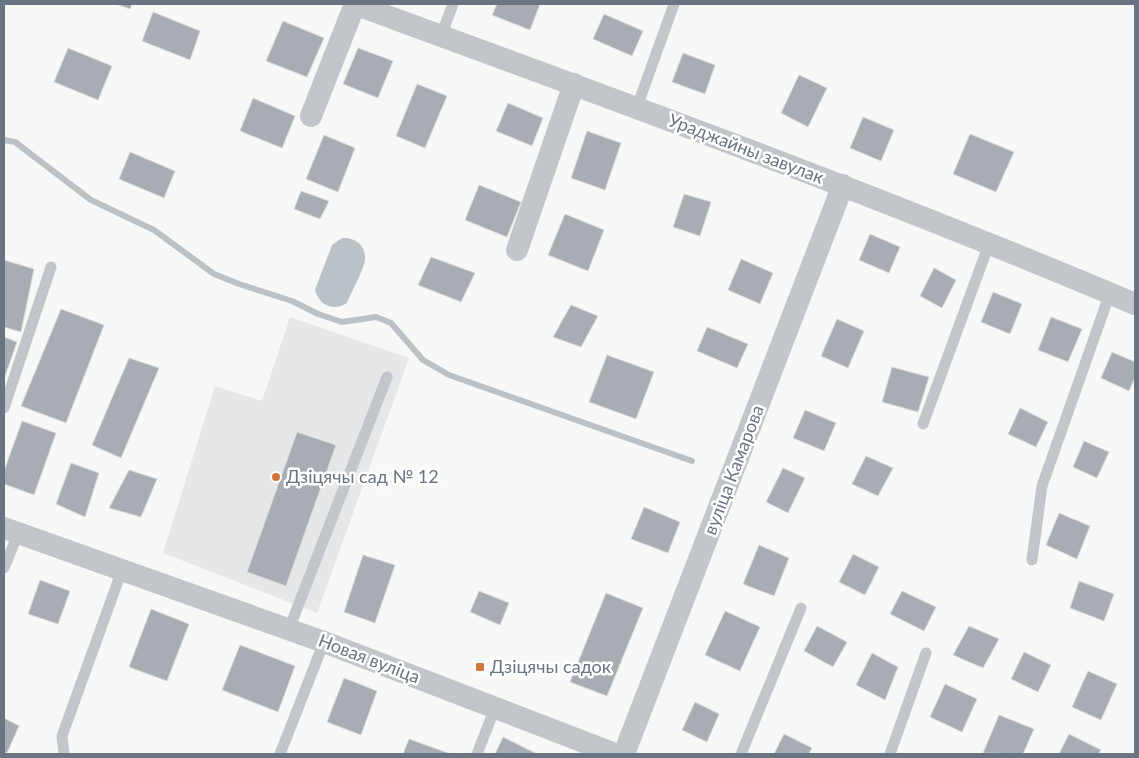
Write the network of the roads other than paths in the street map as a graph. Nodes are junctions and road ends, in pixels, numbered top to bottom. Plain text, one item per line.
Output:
1 (354, 4) edge
2 (454, 4) edge
3 (674, 4) edge
4 (441, 36) junction
5 (574, 84) junction
6 (637, 107) junction
7 (312, 116) dead end
8 (843, 185) junction
9 (989, 244) junction
10 (517, 250) dead end
11 (51, 267) dead end
12 (1110, 293) junction
13 (1135, 304) edge
14 (387, 377) dead end
15 (4, 408) edge
16 (923, 424) dead end
17 (11, 531) edge
18 (1032, 560) dead end
19 (4, 568) edge
20 (122, 570) junction
21 (801, 608) dead end
22 (289, 629) junction
23 (324, 642) junction
24 (926, 653) dead end
25 (495, 708) junction
26 (64, 754) edge
27 (280, 754) edge
28 (478, 754) edge
29 (615, 754) edge
30 (624, 754) edge
31 (741, 754) edge
32 (890, 754) edge

1 - 4 street, Ураджайны завулак
1 - 7 street
2 - 4 lane
3 - 6 lane
4 - 5 street, Ураджайны завулак
5 - 6 street, Ураджайны завулак
5 - 10 street
6 - 8 street, Ураджайны завулак
8 - 9 street, Ураджайны завулак
8 - 30 street, вуліца Камарова
9 - 12 street, Ураджайны завулак
9 - 16 lane
11 - 15 lane
12 - 13 street, Ураджайны завулак
12 - 18 lane
14 - 22 lane
17 - 19 lane
17 - 20 street, Новая вуліца
20 - 22 street, Новая вуліца
20 - 26 lane
21 - 31 lane
22 - 23 street, Новая вуліца
23 - 25 street, Новая вуліца
23 - 27 lane
24 - 32 lane
25 - 28 lane
25 - 29 street, Новая вуліца

